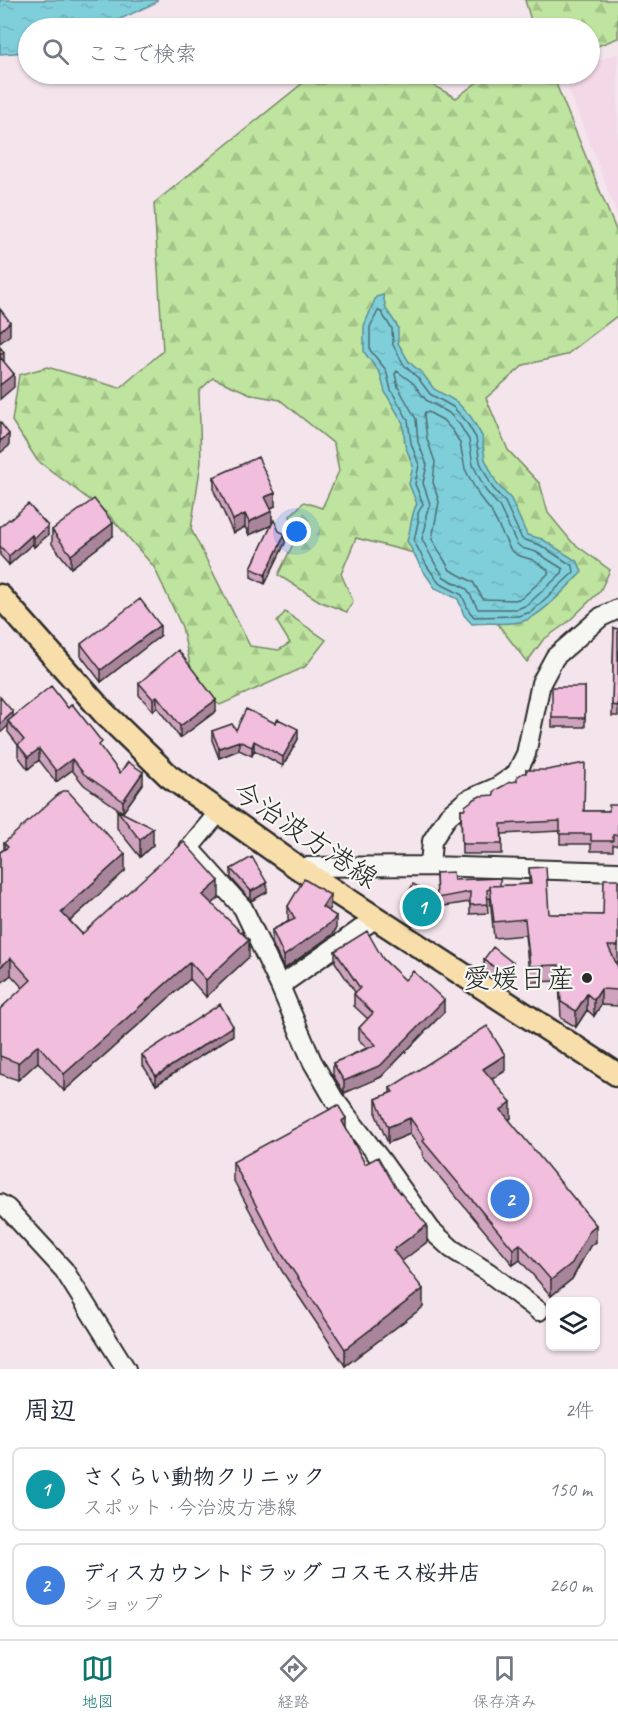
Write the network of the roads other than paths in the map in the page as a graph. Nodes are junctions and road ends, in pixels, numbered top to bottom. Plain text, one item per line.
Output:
1 (0, 596) edge
2 (618, 609) edge
3 (219, 812) junction
4 (430, 866) junction
5 (297, 867) junction
6 (618, 872) edge
7 (376, 918) junction
8 (280, 986) junction
9 (618, 1075) edge
10 (0, 1204) edge
11 (539, 1311) dead end
12 (126, 1369) edge

1 - 3 main road, 今治波方港線
2 - 4 street
3 - 5 main road, 今治波方港線
3 - 8 street
4 - 5 street
4 - 6 street
5 - 7 main road, 今治波方港線
7 - 8 street
7 - 9 main road, 今治波方港線
8 - 11 street
10 - 12 street

